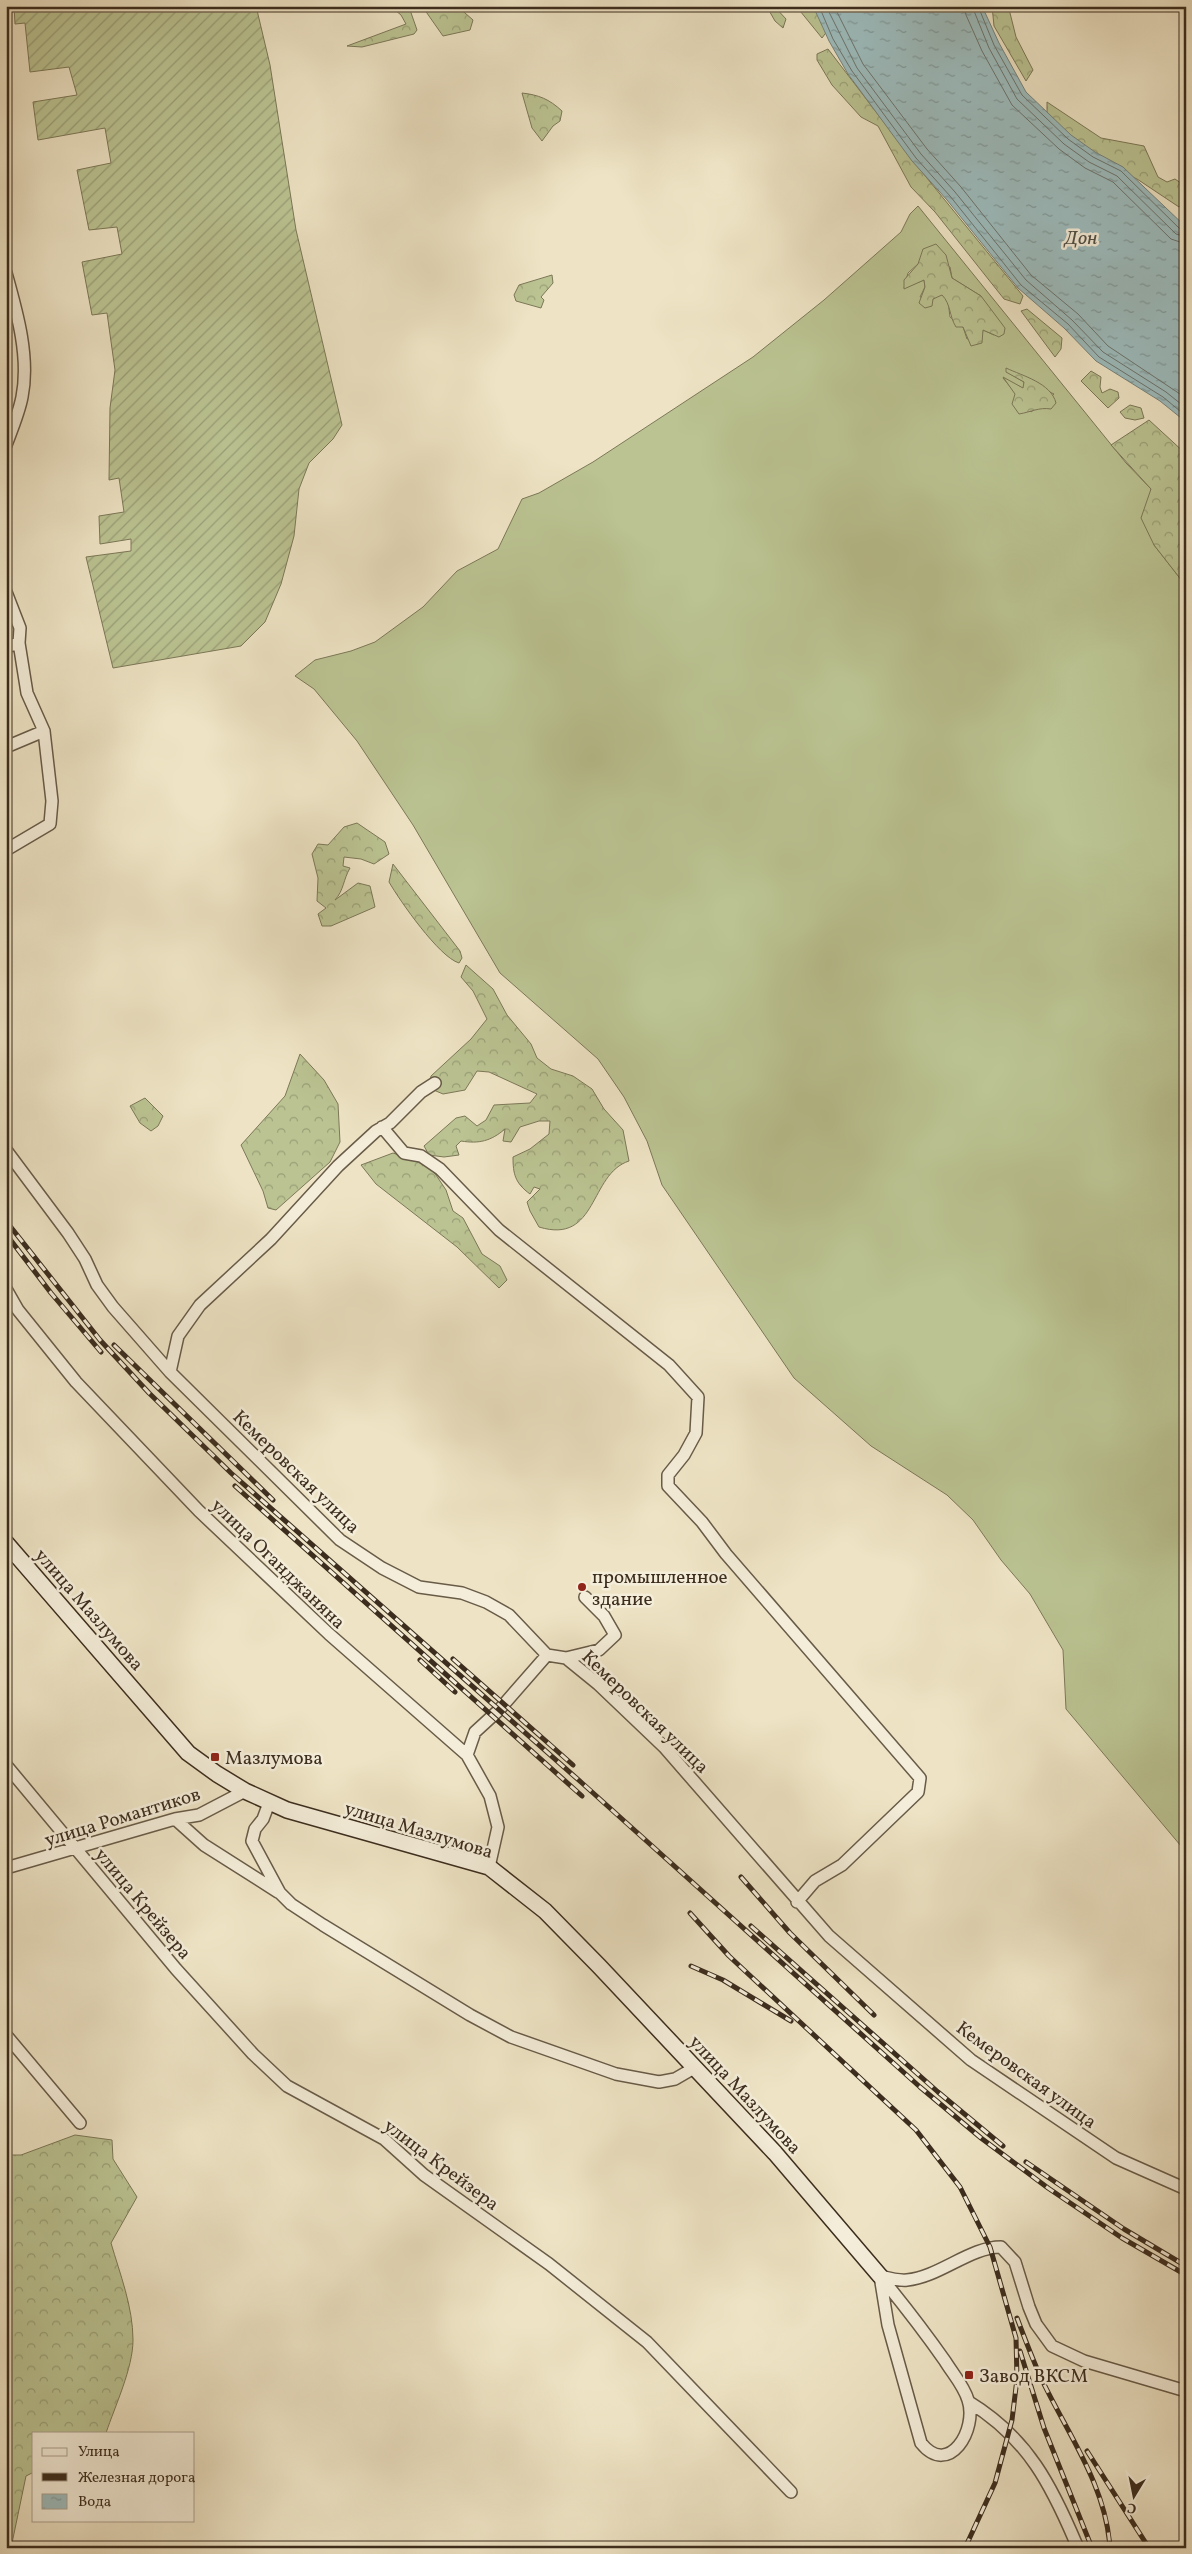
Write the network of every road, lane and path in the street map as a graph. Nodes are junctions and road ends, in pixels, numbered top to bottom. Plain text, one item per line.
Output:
1 (6, 273) edge
2 (6, 445) edge
3 (6, 592) edge
4 (19, 642) junction
5 (6, 647) edge
6 (44, 732) junction
7 (6, 747) edge
8 (6, 850) edge
9 (435, 1083) dead end
10 (382, 1128) junction
11 (6, 1150) edge
12 (6, 1289) edge
13 (170, 1372) junction
14 (6, 1543) edge
15 (585, 1597) dead end
16 (547, 1655) junction
17 (566, 1658) junction
18 (467, 1756) junction
19 (6, 1765) edge
20 (245, 1791) junction
21 (268, 1803) junction
22 (176, 1819) junction
23 (76, 1849) junction
24 (489, 1867) junction
25 (6, 1868) edge
26 (280, 1893) junction
27 (798, 1902) junction
28 (6, 2035) edge
29 (694, 2068) junction
30 (80, 2123) dead end
31 (1186, 2189) edge
32 (880, 2276) junction
33 (1186, 2390) edge
34 (969, 2402) junction
35 (791, 2492) dead end
36 (1078, 2548) edge

1 - 2 street
3 - 4 street
4 - 5 street
4 - 6 street
6 - 7 street
6 - 8 street
9 - 10 street
10 - 13 street
10 - 27 street
11 - 13 street, Кемеровская улица
12 - 18 street, улица Оганджаняна
13 - 16 street, Кемеровская улица
14 - 20 street, улица Мазлумова
15 - 17 street
16 - 17 street, Кемеровская улица
16 - 18 street
17 - 27 street, Кемеровская улица
18 - 24 street, улица Оганджаняна
19 - 23 street, улица Крейзера
20 - 21 street, улица Мазлумова
20 - 22 street, улица Романтиков
21 - 24 street, улица Мазлумова
21 - 26 street
22 - 23 street, улица Романтиков
22 - 26 street
23 - 25 street, улица Романтиков
23 - 35 street, улица Крейзера
24 - 29 street, улица Мазлумова
26 - 29 street
27 - 31 street, Кемеровская улица
28 - 30 street
29 - 32 street, улица Мазлумова
32 - 33 street
32 - 34 street
32 - 34 street
34 - 36 street

